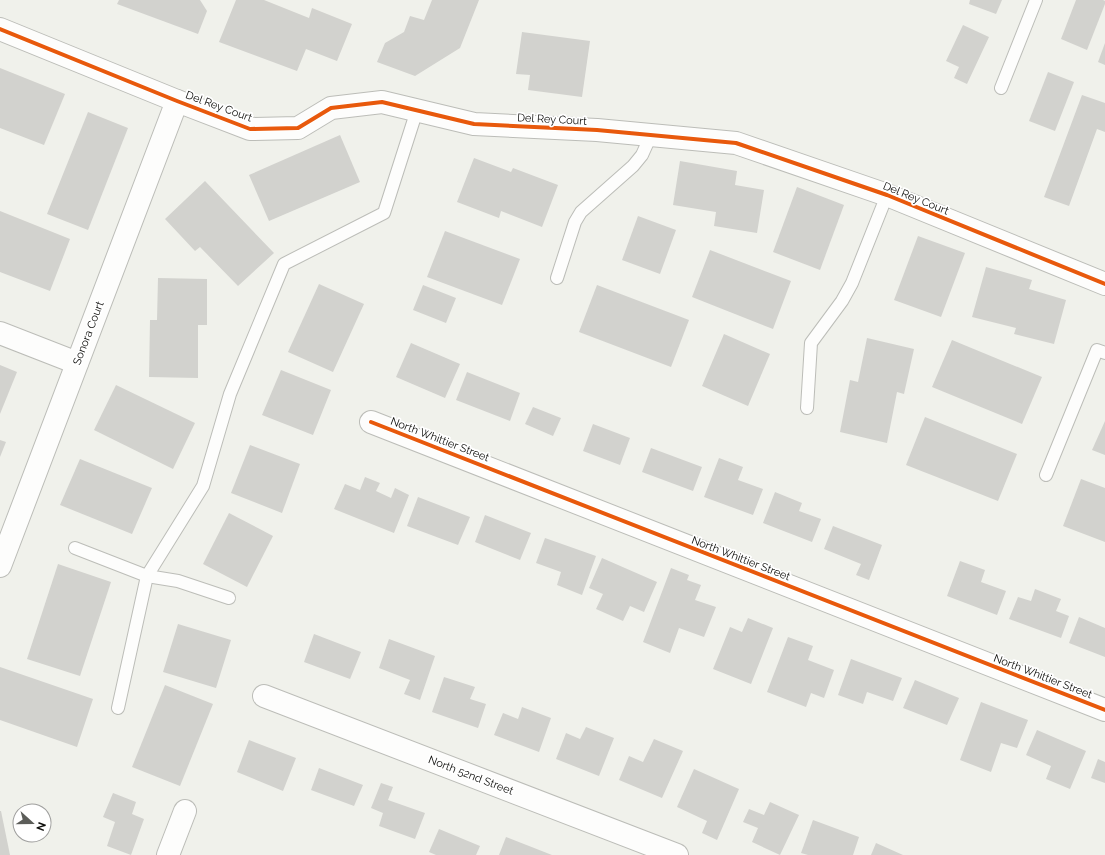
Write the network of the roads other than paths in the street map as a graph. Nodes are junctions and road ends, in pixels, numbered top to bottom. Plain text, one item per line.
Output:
1 (1036, 0) edge
2 (0, 30) edge
3 (1001, 88) dead end
4 (178, 101) junction
5 (417, 110) junction
6 (651, 135) junction
7 (887, 196) junction
8 (557, 278) dead end
9 (1105, 284) edge
10 (0, 333) edge
11 (1105, 353) edge
12 (77, 363) junction
13 (807, 408) dead end
14 (371, 422) dead end
15 (1046, 475) dead end
16 (75, 548) dead end
17 (0, 566) edge
18 (147, 576) junction
19 (229, 598) dead end
20 (264, 696) dead end
21 (118, 708) dead end
22 (1105, 710) edge
23 (185, 811) dead end
24 (168, 855) edge
25 (677, 855) edge

1 - 3 lane
2 - 4 street, Del Rey Court
4 - 5 street, Del Rey Court
4 - 12 street, Sonora Court
5 - 6 street, Del Rey Court
5 - 18 lane
6 - 7 street, Del Rey Court
6 - 8 lane
7 - 9 street, Del Rey Court
7 - 13 lane
10 - 12 street
11 - 15 lane
12 - 17 street, Sonora Court
14 - 22 street, North Whittier Street
16 - 18 lane
18 - 19 lane
18 - 21 lane
20 - 25 street, North 52nd Street
23 - 24 street

